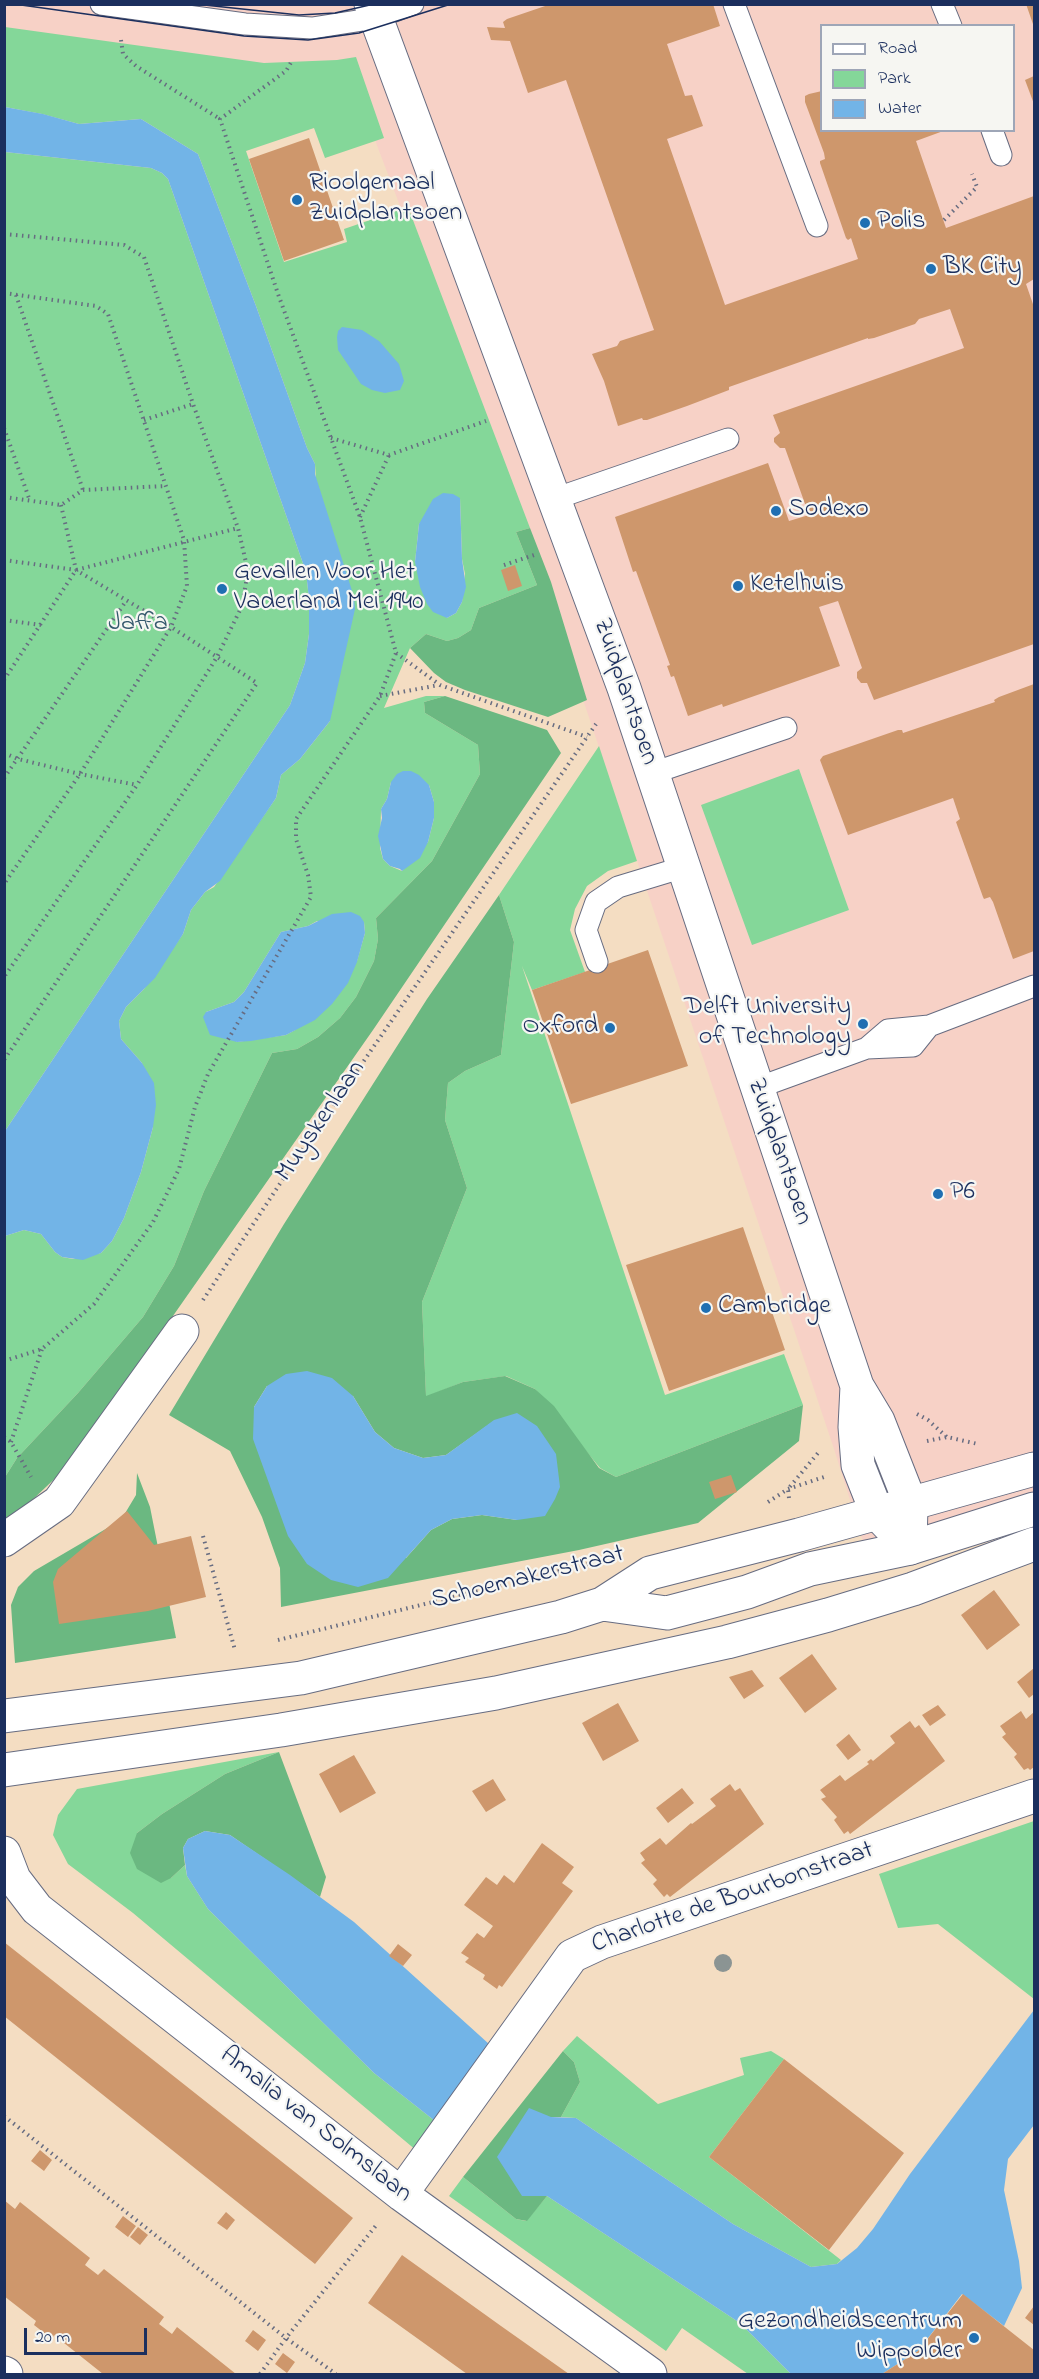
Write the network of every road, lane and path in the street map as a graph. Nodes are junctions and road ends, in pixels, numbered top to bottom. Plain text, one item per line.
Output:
1 (413, 4) edge
2 (734, 4) edge
3 (942, 4) edge
4 (109, 6) edge
5 (373, 11) edge
6 (950, 24) edge
7 (296, 27) junction
8 (220, 119) junction
9 (993, 132) edge
10 (1001, 155) dead end
11 (969, 164) dead end
12 (944, 220) dead end
13 (817, 226) dead end
14 (4, 234) edge
15 (4, 292) edge
16 (16, 295) junction
17 (193, 404) junction
18 (521, 409) junction
19 (144, 420) junction
20 (4, 428) edge
21 (331, 438) junction
22 (728, 439) dead end
23 (389, 455) junction
24 (166, 486) junction
25 (83, 490) junction
26 (4, 497) edge
27 (554, 499) junction
28 (30, 501) junction
29 (61, 505) junction
30 (360, 517) junction
31 (238, 528) junction
32 (184, 540) junction
33 (4, 560) edge
34 (76, 570) junction
35 (126, 600) junction
36 (4, 620) edge
37 (41, 625) junction
38 (171, 627) junction
39 (396, 653) junction
40 (217, 657) junction
41 (4, 680) edge
42 (440, 685) junction
43 (624, 688) junction
44 (380, 696) junction
45 (786, 728) dead end
46 (587, 737) junction
47 (4, 753) edge
48 (18, 759) junction
49 (652, 773) junction
50 (80, 774) junction
51 (4, 778) edge
52 (137, 784) junction
53 (684, 867) junction
54 (4, 884) edge
55 (597, 962) dead end
56 (4, 977) edge
57 (1035, 986) edge
58 (4, 1060) edge
59 (757, 1088) junction
60 (182, 1331) joint
61 (42, 1349) junction
62 (4, 1361) edge
63 (857, 1386) junction
64 (4, 1437) edge
65 (10, 1442) junction
66 (980, 1444) dead end
67 (892, 1453) junction
68 (858, 1466) junction
69 (1035, 1469) edge
70 (59, 1502) junction
71 (911, 1505) junction
72 (762, 1506) dead end
73 (1035, 1509) edge
74 (877, 1514) junction
75 (203, 1536) dead end
76 (4, 1540) edge
77 (1026, 1547) edge
78 (910, 1548) junction
79 (601, 1561) dead end
80 (602, 1604) junction
81 (269, 1642) dead end
82 (246, 1648) dead end
83 (4, 1716) edge
84 (4, 1770) edge
85 (1035, 1796) edge
86 (4, 1853) edge
87 (4, 2116) edge
88 (401, 2194) junction
89 (286, 2338) junction
90 (260, 2374) edge
91 (336, 2374) edge
92 (650, 2374) edge

1 - 5 lane
2 - 13 lane
3 - 6 lane
4 - 7 lane
4 - 8 path
5 - 7 lane
5 - 18 street, Zuidplantsoen
7 - 8 path
8 - 21 path
9 - 10 lane
11 - 12 path
14 - 17 path
15 - 16 path
16 - 19 path
16 - 25 path
17 - 19 path
17 - 31 path
18 - 23 path
18 - 27 street, Zuidplantsoen
19 - 24 path
20 - 28 path
21 - 23 path
21 - 30 path
22 - 27 lane
23 - 30 path
24 - 25 path
24 - 32 path
25 - 29 path
26 - 28 path
27 - 43 street, Zuidplantsoen
28 - 29 path
29 - 34 path
30 - 39 path
31 - 32 path
31 - 40 path
32 - 34 path
32 - 38 path
33 - 34 path
34 - 35 path
34 - 37 path
35 - 38 path
35 - 48 path
36 - 37 path
37 - 41 path
38 - 40 path
38 - 50 path
39 - 42 path
39 - 44 path
40 - 52 path
40 - 58 path
42 - 44 path
42 - 46 path
43 - 46 path, Muyskenlaan
43 - 49 street, Zuidplantsoen
44 - 61 path
45 - 49 lane
46 - 60 path, Muyskenlaan
47 - 48 path
48 - 50 path
48 - 51 path
49 - 53 street, Zuidplantsoen
50 - 52 path
50 - 54 path
52 - 56 path
53 - 55 lane
53 - 59 street, Zuidplantsoen
57 - 59 lane
59 - 63 street, Zuidplantsoen
60 - 70 street
61 - 62 path
61 - 65 path
63 - 67 street, Zuidplantsoen
63 - 68 street, Zuidplantsoen
64 - 65 path
65 - 70 path
66 - 67 path
67 - 71 street, Zuidplantsoen
68 - 72 path
68 - 74 street, Zuidplantsoen
69 - 71 street, Schoemakerstraat
70 - 76 street
71 - 74 street, Schoemakerstraat
71 - 78 street, Zuidplantsoen
73 - 78 street, Schoemakerstraat
74 - 78 street, Zuidplantsoen
74 - 80 street, Schoemakerstraat
75 - 82 path
77 - 84 street
78 - 80 street, Schoemakerstraat
79 - 81 path, Schoemakerstraat
80 - 83 street, Schoemakerstraat
85 - 88 street, Charlotte de Bourbonstraat
86 - 88 street, Amalia van Solmslaan
87 - 89 path
88 - 89 path
88 - 92 street, Amalia van Solmslaan
89 - 90 path
89 - 91 path

